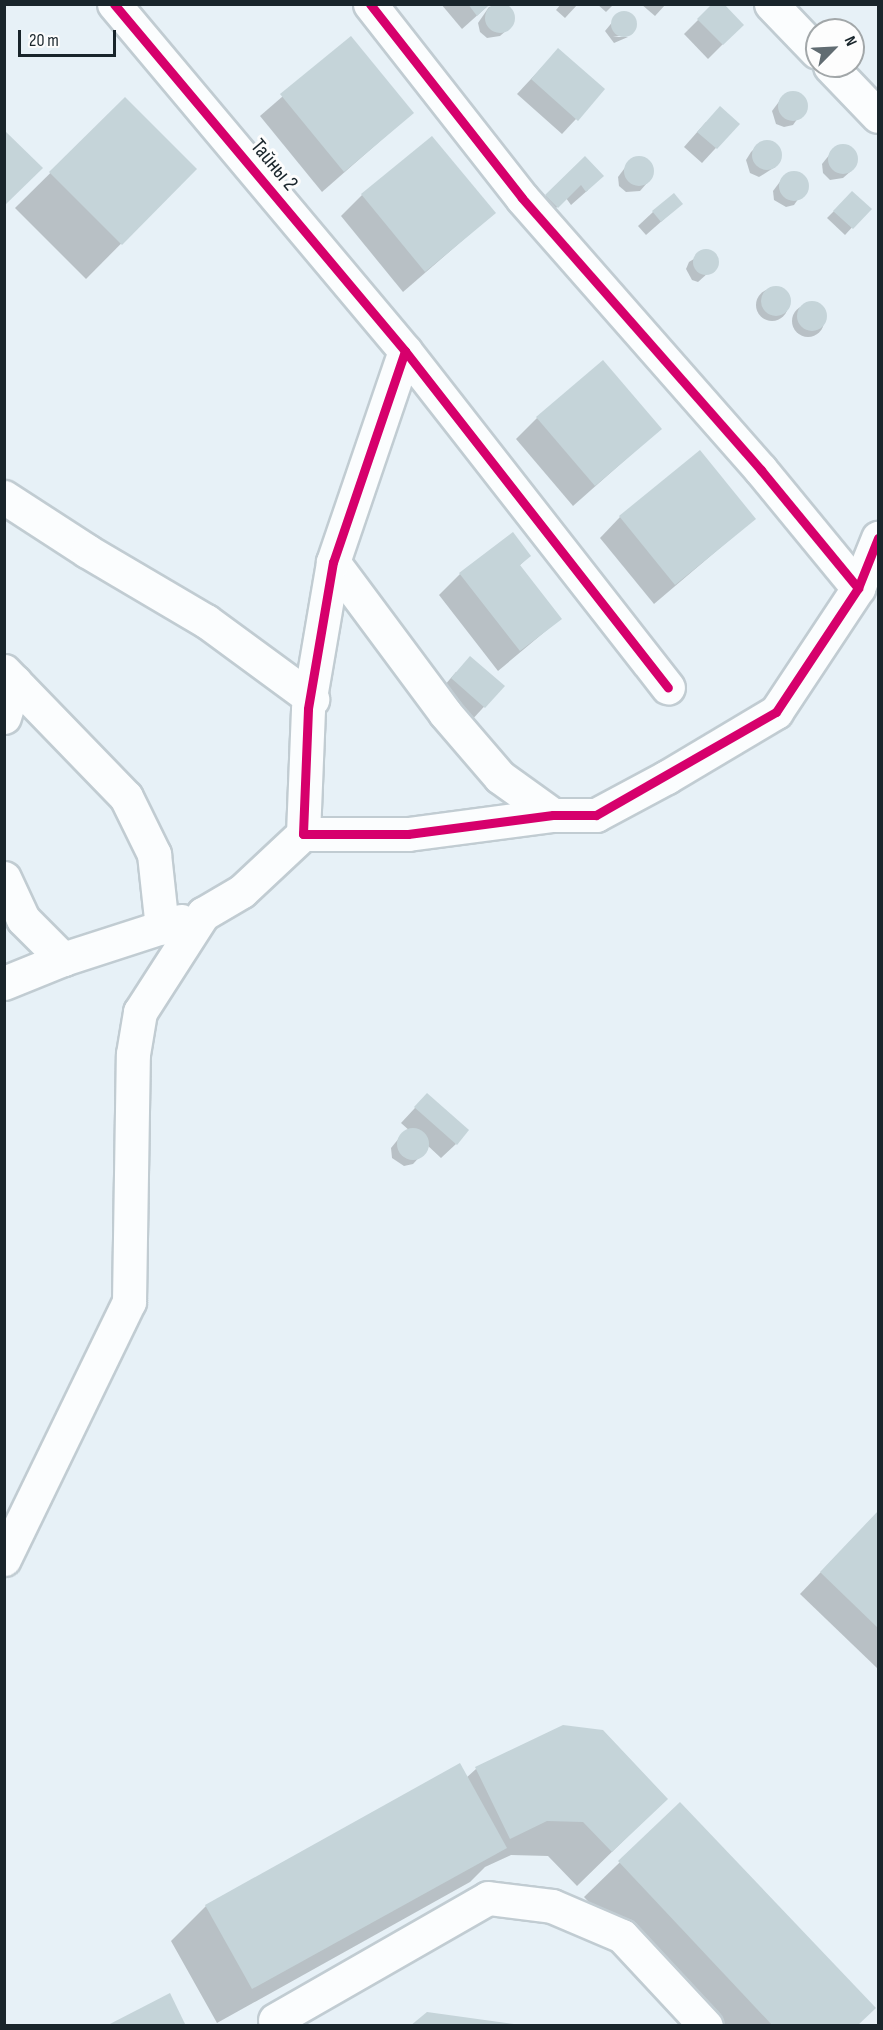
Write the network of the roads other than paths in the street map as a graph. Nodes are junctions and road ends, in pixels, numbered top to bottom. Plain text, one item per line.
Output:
1 (114, 4) edge
2 (370, 4) edge
3 (771, 4) edge
4 (805, 39) edge
5 (842, 78) edge
6 (879, 116) edge
7 (405, 351) junction
8 (4, 497) edge
9 (879, 538) edge
10 (333, 562) junction
11 (858, 588) junction
12 (10, 677) edge
13 (668, 688) dead end
14 (312, 699) junction
15 (4, 717) edge
16 (553, 815) junction
17 (303, 834) junction
18 (4, 879) edge
19 (203, 914) junction
20 (162, 928) junction
21 (63, 959) junction
22 (4, 983) edge
23 (4, 1559) edge
24 (275, 2020) dead end
25 (706, 2025) edge

1 - 7 street, Тайны 2
2 - 11 street
3 - 4 street
5 - 6 street
7 - 10 street
7 - 13 street, Тайны 2
8 - 14 street
9 - 11 street
10 - 14 street
10 - 16 street
11 - 16 street
12 - 15 street
12 - 20 street
14 - 17 street
16 - 17 street
17 - 19 street
18 - 21 street
19 - 20 street
19 - 23 street
20 - 21 street
21 - 22 street
24 - 25 street

